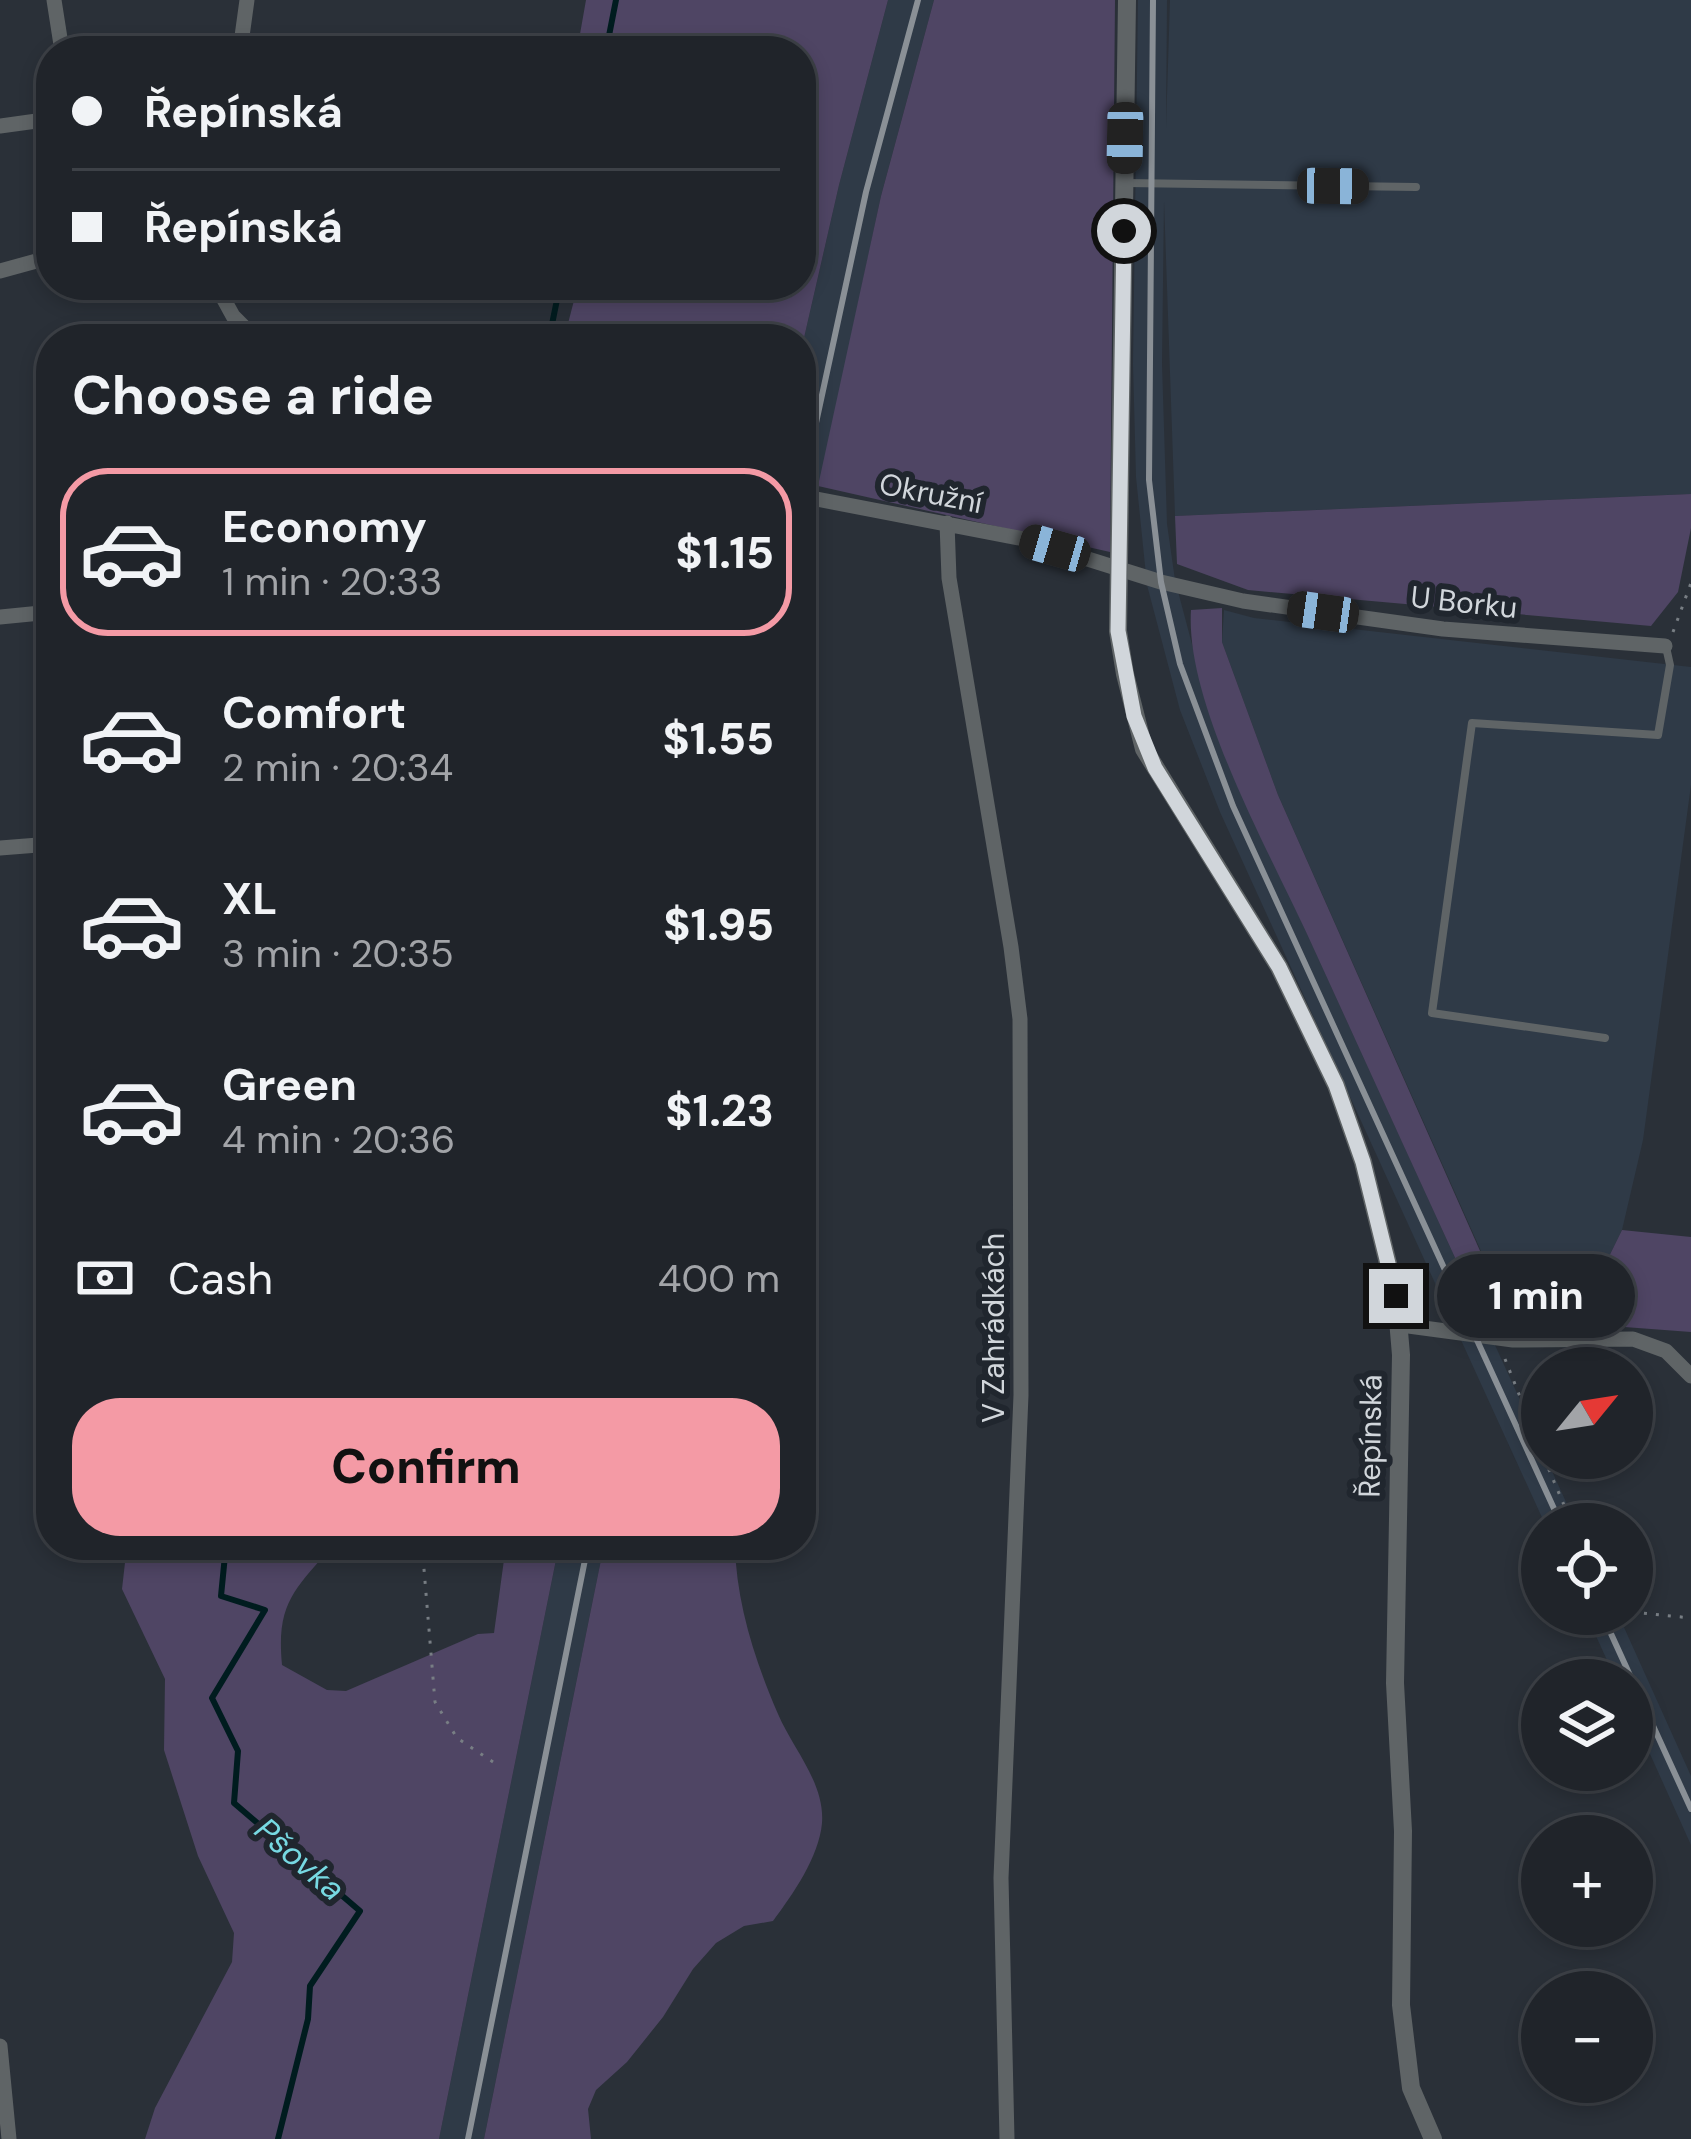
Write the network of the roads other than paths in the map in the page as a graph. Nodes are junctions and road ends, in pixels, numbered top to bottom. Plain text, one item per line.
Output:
1 (54, 0) edge
2 (247, 0) edge
3 (1126, 0) edge
4 (60, 36) edge
5 (242, 36) edge
6 (36, 121) edge
7 (0, 126) edge
8 (1124, 183) junction
9 (1416, 188) dead end
10 (36, 261) edge
11 (0, 271) edge
12 (816, 499) edge
13 (947, 523) junction
14 (1119, 566) junction
15 (36, 613) edge
16 (0, 617) edge
17 (1666, 646) joint
18 (36, 845) edge
19 (0, 848) edge
20 (1605, 1038) dead end
21 (1401, 1325) junction
22 (1691, 1376) edge
23 (0, 2050) edge
24 (9, 2139) edge
25 (1007, 2139) edge
26 (1433, 2139) edge

1 - 4 street
2 - 5 street
3 - 8 street, Řepínská
6 - 7 street
8 - 9 lane
8 - 14 street, Řepínská
10 - 11 street
12 - 13 street, Okružní
13 - 14 street, Okružní
13 - 25 street, V Zahrádkách
14 - 17 street, U Borku
14 - 21 street, Řepínská
15 - 16 street
17 - 20 lane
18 - 19 street
21 - 22 street
21 - 26 street, Řepínská
23 - 24 street

